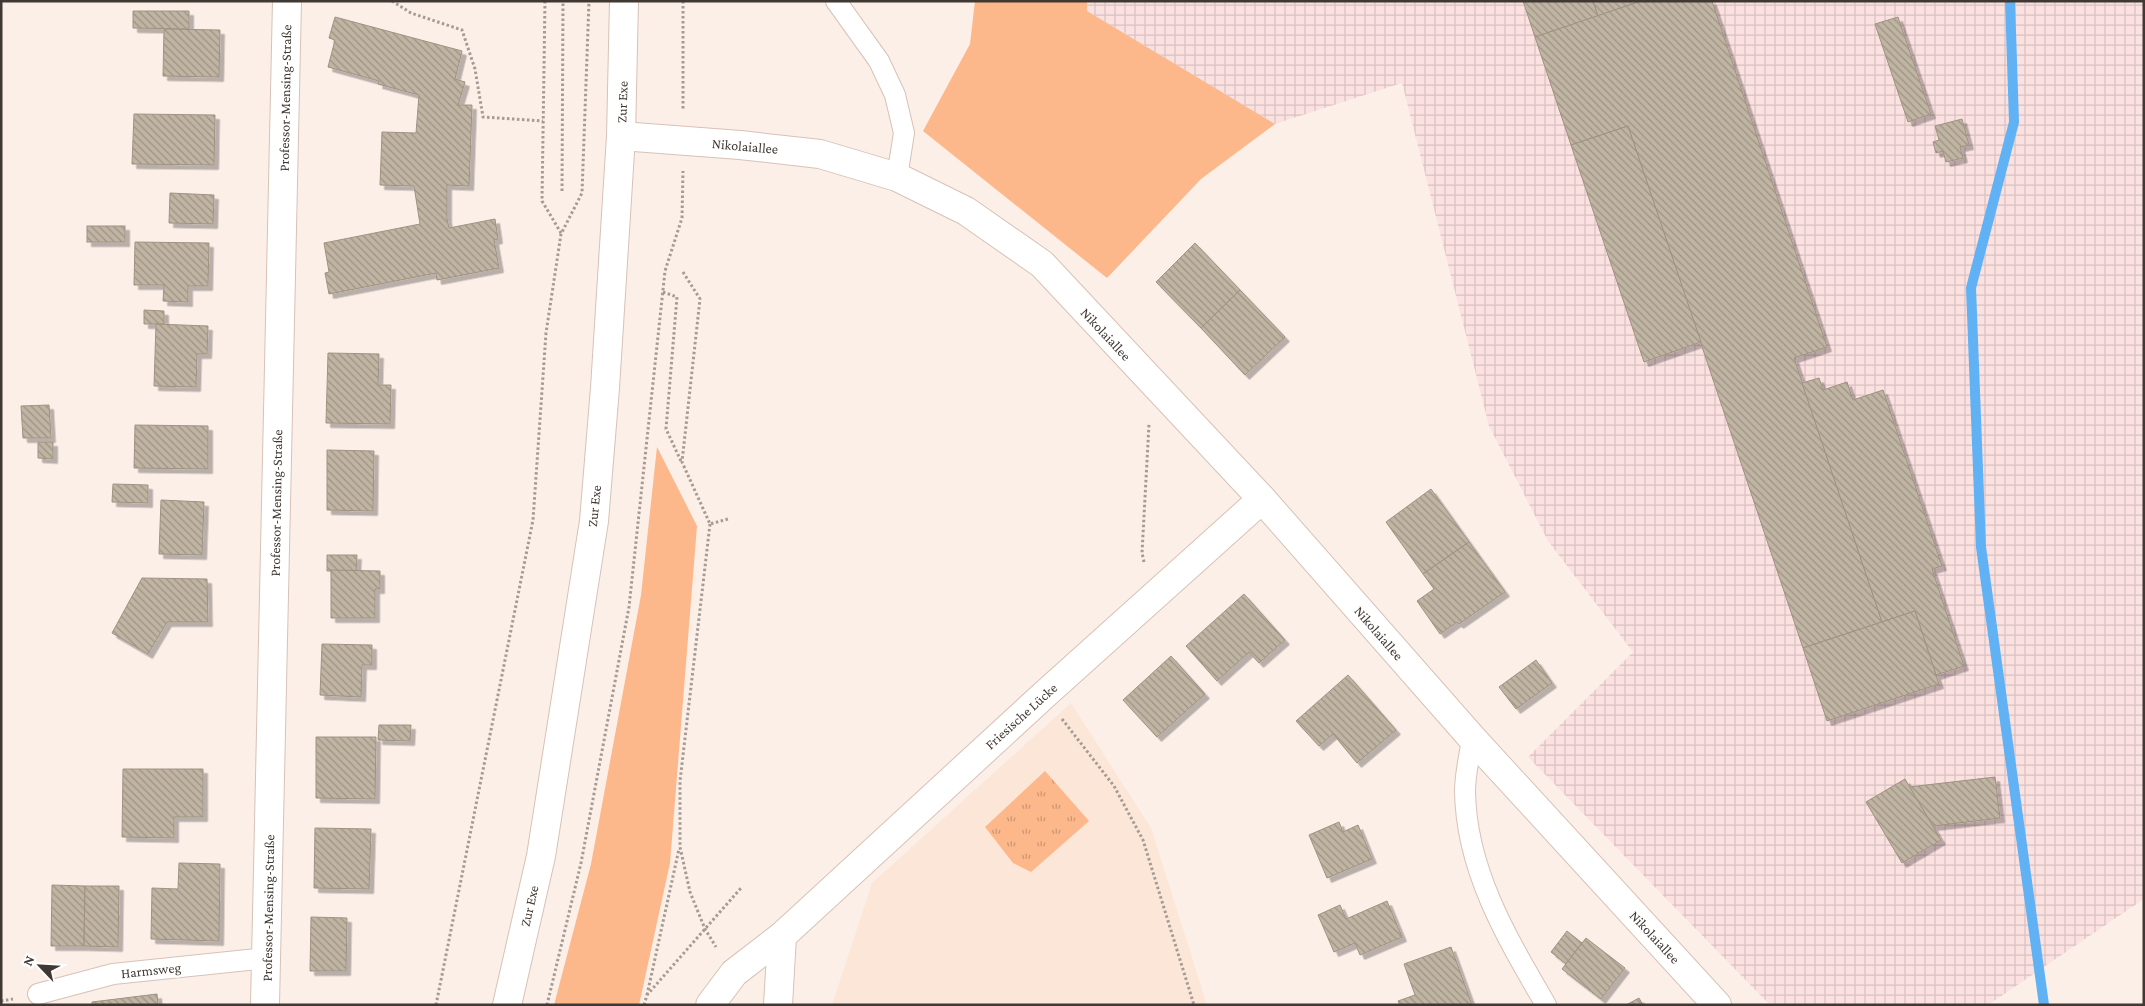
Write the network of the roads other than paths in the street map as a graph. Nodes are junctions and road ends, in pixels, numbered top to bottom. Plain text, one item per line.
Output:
1 (287, 1) edge
2 (624, 1) edge
3 (836, 1) edge
4 (621, 136) junction
5 (897, 177) junction
6 (1262, 499) junction
7 (1472, 738) junction
8 (782, 936) junction
9 (267, 958) junction
10 (38, 994) dead end
11 (265, 1005) edge
12 (507, 1005) edge
13 (710, 1005) edge
14 (778, 1005) edge
15 (1546, 1005) edge
16 (1717, 1005) edge

1 - 9 street, Professor-Mensing-Straße
2 - 4 street, Zur Exe
3 - 5 lane
4 - 5 street, Nikolaiallee
4 - 12 street, Zur Exe
5 - 6 street, Nikolaiallee
6 - 7 street, Nikolaiallee
6 - 8 street, Friesische Lücke
7 - 15 lane
7 - 16 street, Nikolaiallee
8 - 13 street, Friesische Lücke
8 - 14 street
9 - 10 lane, Harmsweg
9 - 11 street, Professor-Mensing-Straße

